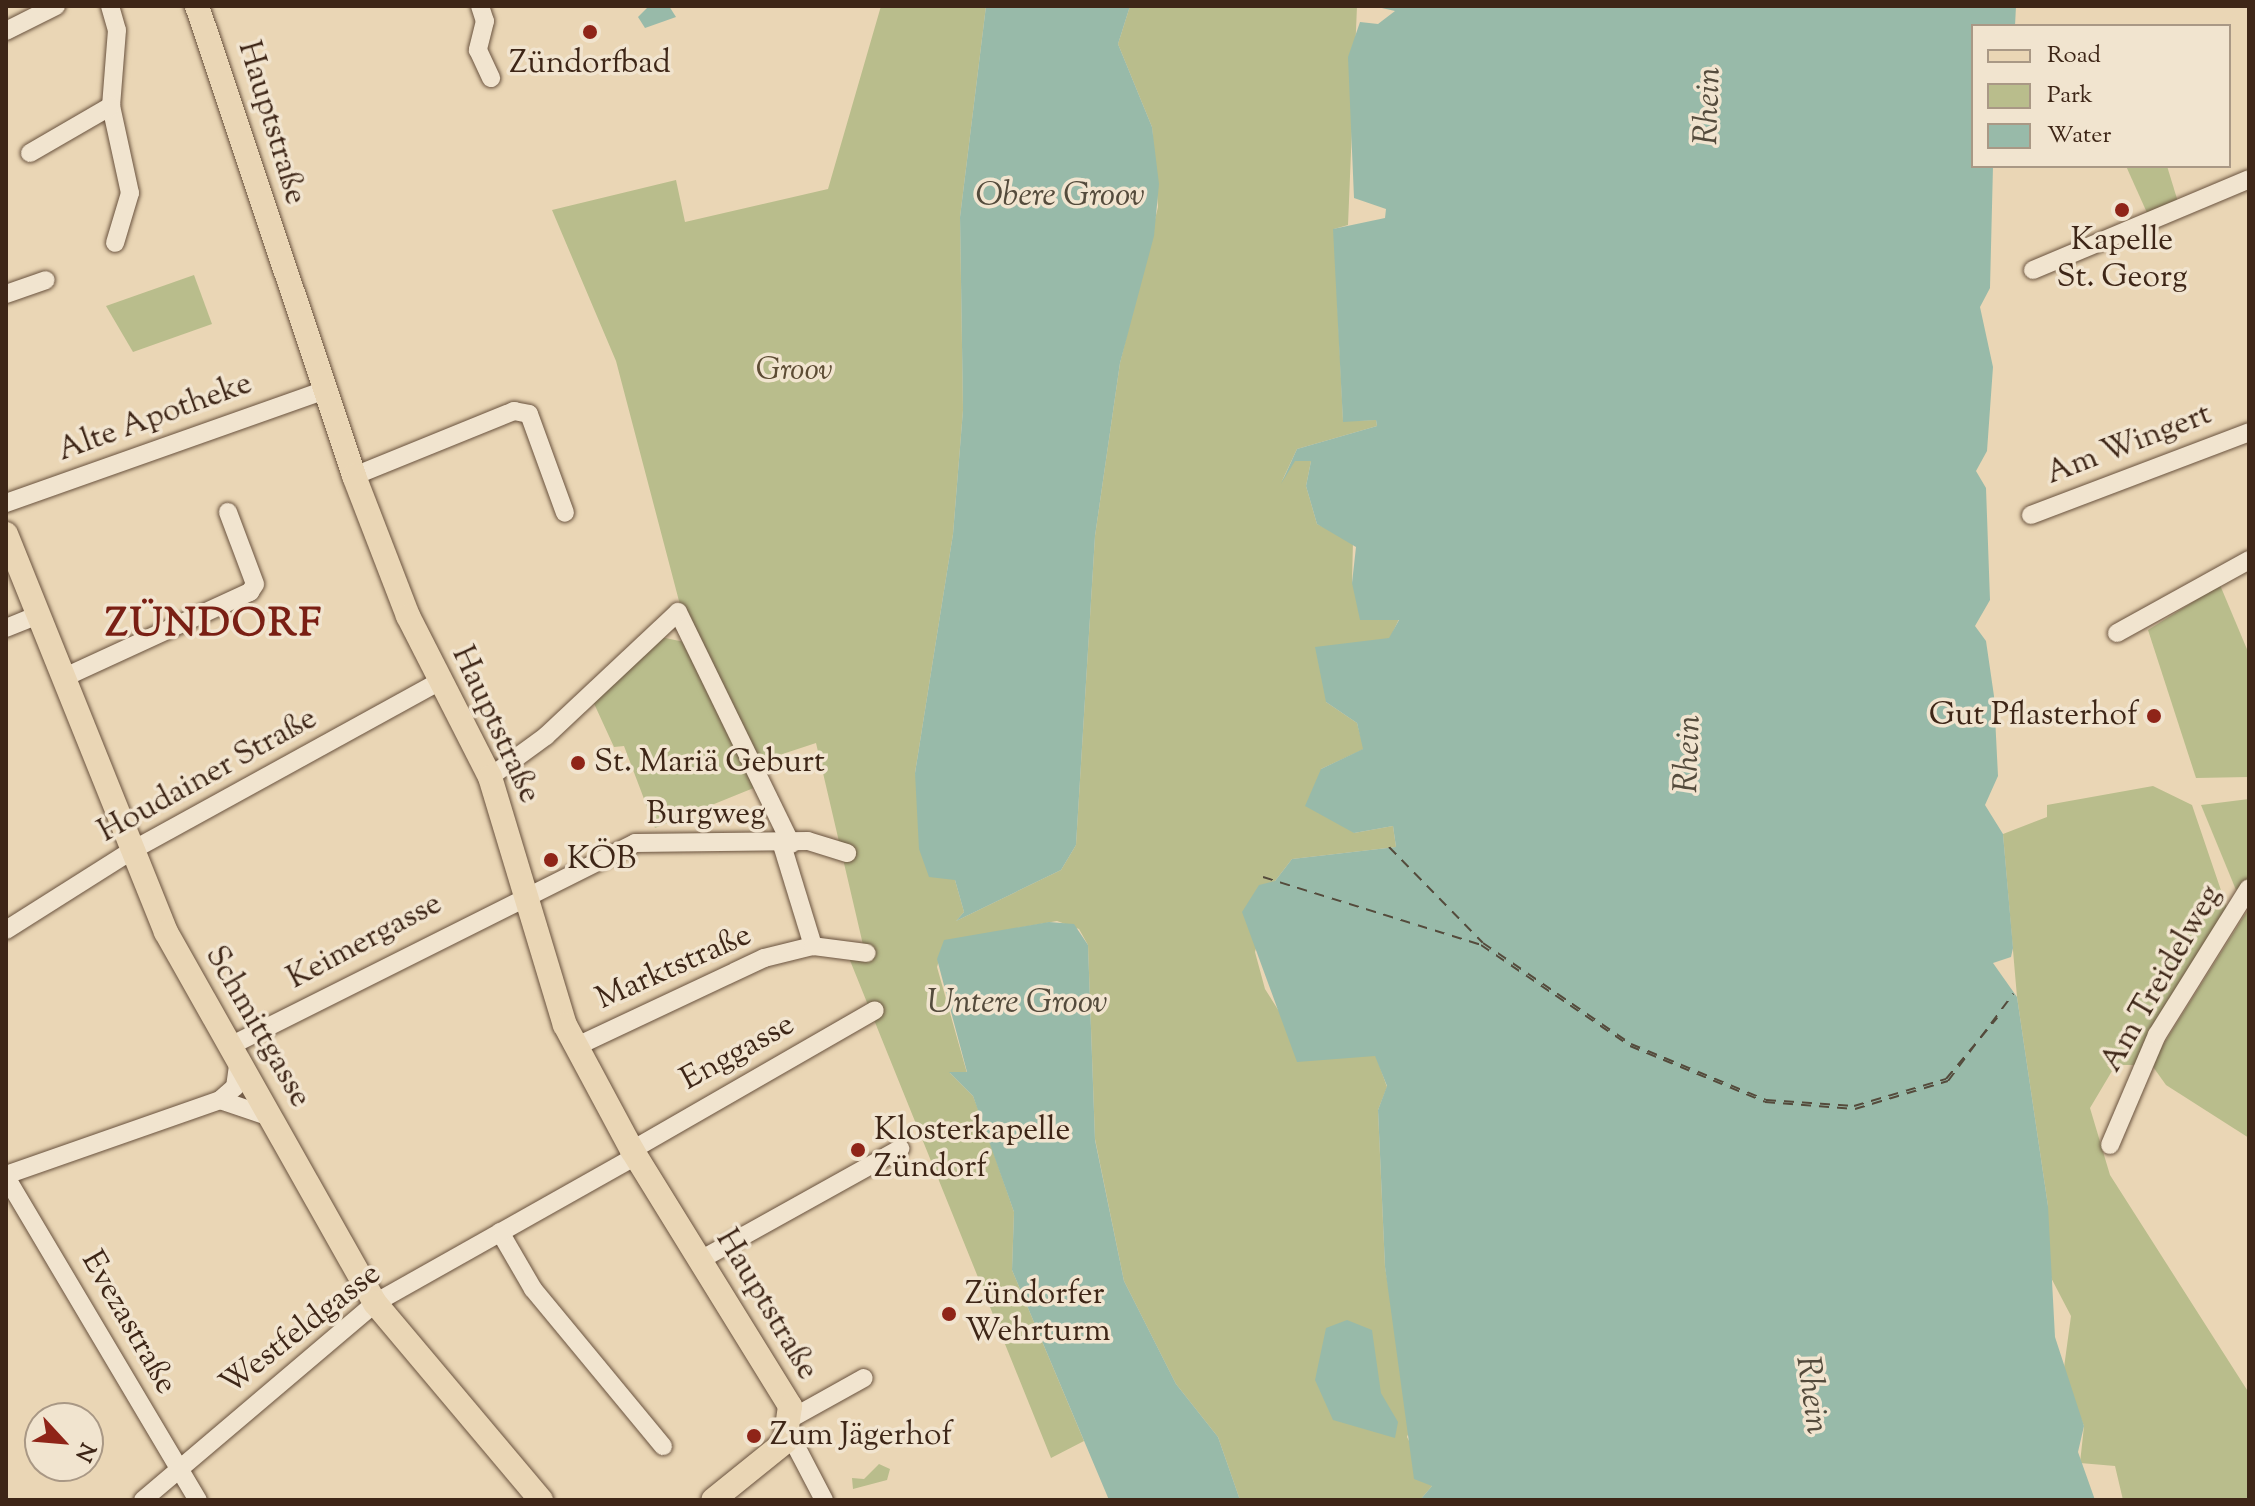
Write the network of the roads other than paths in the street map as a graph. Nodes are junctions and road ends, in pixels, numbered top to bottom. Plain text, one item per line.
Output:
1 (56, 6) edge
2 (110, 6) edge
3 (197, 6) edge
4 (480, 6) edge
5 (6, 31) edge
6 (491, 78) dead end
7 (111, 106) junction
8 (30, 153) dead end
9 (2249, 179) edge
10 (115, 243) dead end
11 (2033, 270) dead end
12 (46, 280) dead end
13 (6, 294) edge
14 (325, 390) junction
15 (2249, 432) edge
16 (354, 476) junction
17 (6, 503) edge
18 (228, 512) dead end
19 (565, 513) dead end
20 (2031, 515) dead end
21 (6, 534) edge
22 (2249, 560) edge
23 (39, 615) junction
24 (6, 628) edge
25 (2117, 633) dead end
26 (65, 677) junction
27 (442, 680) junction
28 (490, 777) junction
29 (786, 844) junction
30 (131, 851) junction
31 (847, 853) dead end
32 (2249, 888) edge
33 (526, 894) junction
34 (6, 930) edge
35 (813, 946) junction
36 (867, 953) dead end
37 (875, 1010) dead end
38 (575, 1047) junction
39 (236, 1052) junction
40 (220, 1100) junction
41 (275, 1121) junction
42 (2110, 1145) dead end
43 (900, 1149) dead end
44 (634, 1153) junction
45 (6, 1176) edge
46 (500, 1232) junction
47 (702, 1259) junction
48 (375, 1303) junction
49 (864, 1378) dead end
50 (790, 1426) junction
51 (663, 1446) dead end
52 (177, 1469) junction
53 (143, 1500) edge
54 (198, 1500) edge
55 (541, 1500) edge
56 (713, 1500) edge
57 (824, 1500) edge

1 - 5 street
2 - 7 street
3 - 14 main road, Hauptstraße
4 - 6 street
7 - 8 street
7 - 10 street
9 - 11 street
12 - 13 street
14 - 16 main road, Hauptstraße
14 - 17 street, Alte Apotheke
15 - 20 street, Am Wingert
16 - 19 street
16 - 27 main road, Hauptstraße
18 - 26 street
21 - 23 main road, Schmittgasse
22 - 25 street
23 - 24 street
23 - 26 main road, Schmittgasse
26 - 30 main road, Schmittgasse
27 - 28 main road, Hauptstraße
27 - 30 street, Houdainer Straße
28 - 29 street
28 - 33 main road, Hauptstraße
29 - 31 street, Burgweg
29 - 33 street, Burgweg
29 - 35 street
30 - 34 street, Houdainer Straße
30 - 39 main road, Schmittgasse
32 - 42 street, Am Treidelweg
33 - 38 main road, Hauptstraße
33 - 39 street, Keimergasse
35 - 36 street
35 - 38 street, Marktstraße
37 - 44 street, Enggasse
38 - 44 main road, Hauptstraße
39 - 40 street
39 - 41 main road, Schmittgasse
40 - 41 street
40 - 45 street
41 - 48 main road, Schmittgasse
43 - 47 street
44 - 46 street, Westfeldgasse
44 - 47 main road, Hauptstraße
45 - 52 street, Evezastraße
46 - 48 street, Westfeldgasse
46 - 51 street
47 - 50 main road, Hauptstraße
48 - 52 street, Westfeldgasse
48 - 55 main road, Schmittgasse
49 - 50 street
50 - 56 main road, Hauptstraße
50 - 57 street
52 - 53 street, Westfeldgasse
52 - 54 street, Evezastraße

